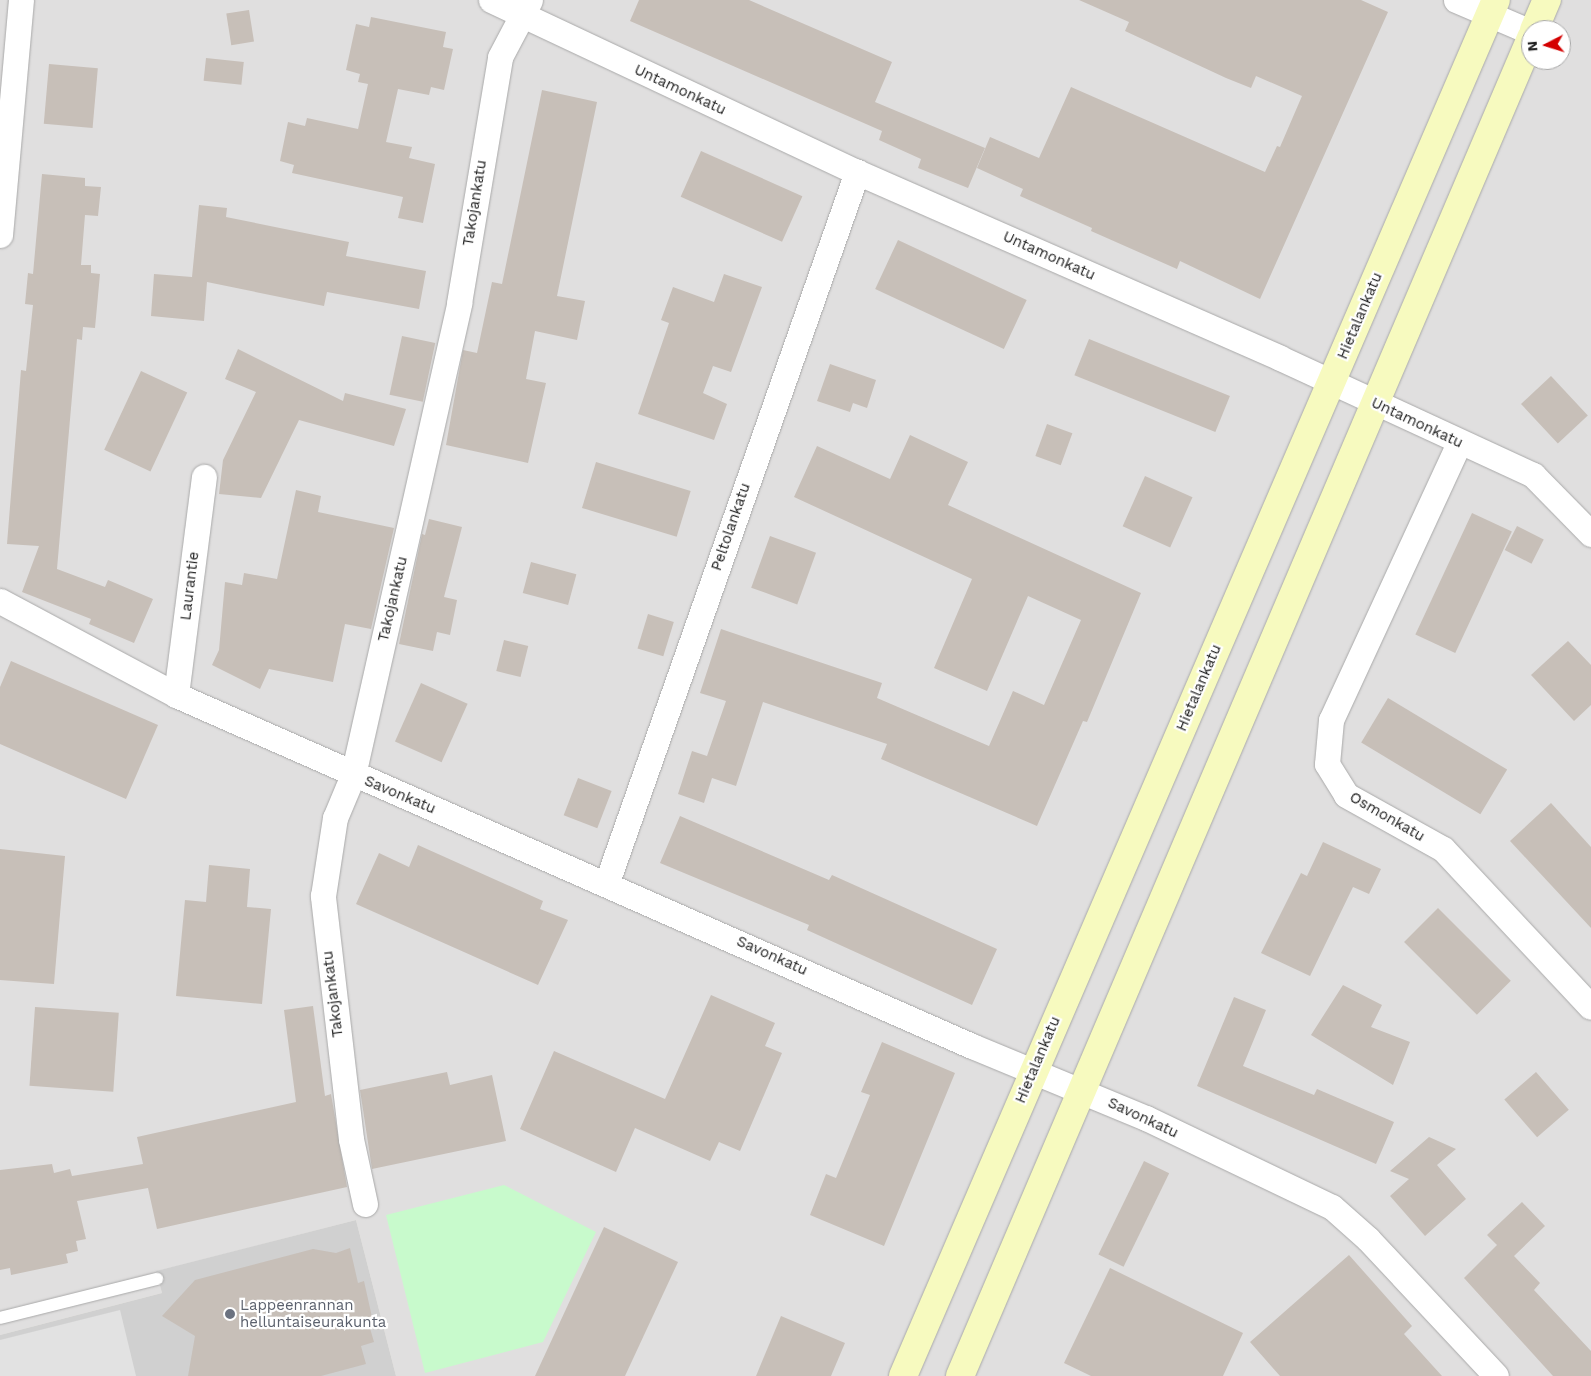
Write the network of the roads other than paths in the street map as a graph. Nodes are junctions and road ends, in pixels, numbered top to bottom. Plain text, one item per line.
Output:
1 (21, 0) edge
2 (491, 0) edge
3 (1456, 0) edge
4 (1547, 0) edge
5 (1493, 7) edge
6 (525, 8) edge
7 (1538, 20) edge
8 (1521, 25) edge
9 (1521, 61) edge
10 (857, 172) junction
11 (0, 235) edge
12 (1330, 384) junction
13 (1375, 404) junction
14 (1459, 443) junction
15 (204, 477) dead end
16 (1591, 534) edge
17 (0, 601) edge
18 (176, 695) junction
19 (353, 775) junction
20 (607, 882) junction
21 (1591, 1007) edge
22 (1034, 1070) junction
23 (1082, 1090) junction
24 (365, 1204) dead end
25 (157, 1279) dead end
26 (0, 1318) edge
27 (902, 1376) edge
28 (960, 1376) edge
29 (1496, 1376) edge

1 - 11 street
2 - 6 street, Untamonkatu
3 - 5 street
4 - 7 main road
5 - 8 street
5 - 12 main road, Hietalankatu
6 - 10 street, Untamonkatu
6 - 19 street, Takojankatu
9 - 13 main road
10 - 12 street, Untamonkatu
10 - 20 street, Peltolankatu
12 - 13 street, Untamonkatu
12 - 22 main road, Hietalankatu
13 - 14 street, Untamonkatu
13 - 23 main road
14 - 16 street, Untamonkatu
14 - 21 street, Osmonkatu
15 - 18 street, Laurantie
17 - 18 street, Savonkatu
18 - 19 street, Savonkatu
19 - 20 street, Savonkatu
19 - 24 street, Takojankatu
20 - 22 street, Savonkatu
22 - 23 street, Savonkatu
22 - 27 main road, Hietalankatu
23 - 28 main road
23 - 29 street, Savonkatu
25 - 26 lane

